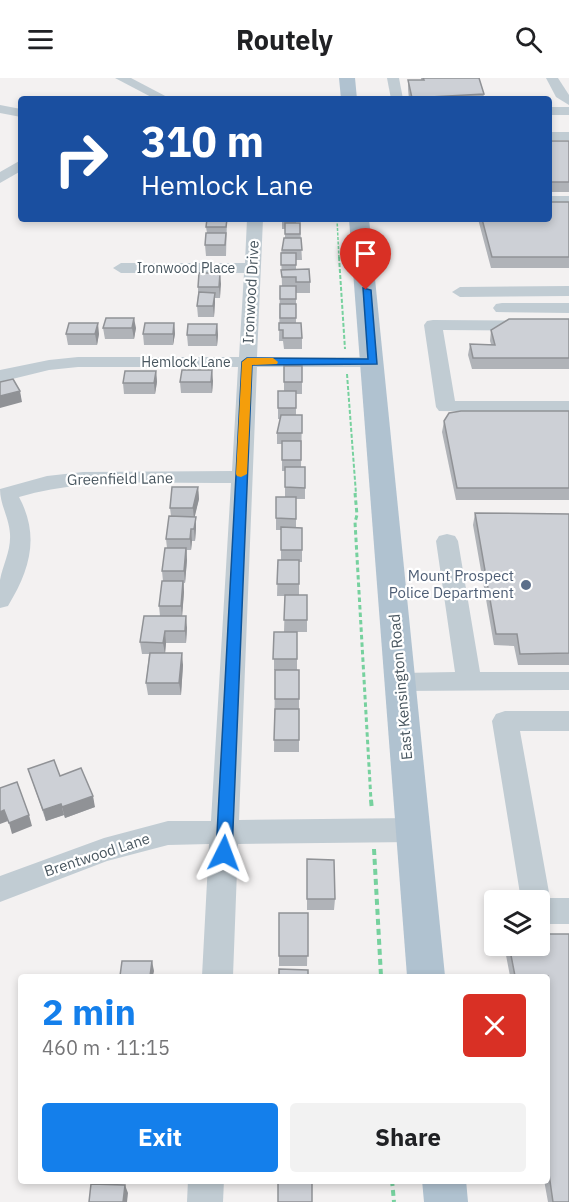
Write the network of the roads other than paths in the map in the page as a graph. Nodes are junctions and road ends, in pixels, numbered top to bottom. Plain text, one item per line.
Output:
1 (347, 78) edge
2 (393, 78) edge
3 (552, 78) edge
4 (128, 79) edge
5 (159, 96) edge
6 (349, 96) edge
7 (396, 96) edge
8 (569, 102) edge
9 (0, 109) edge
10 (552, 111) edge
11 (569, 111) edge
12 (18, 112) edge
13 (552, 136) edge
14 (569, 136) edge
15 (552, 200) edge
16 (569, 200) edge
17 (255, 222) edge
18 (359, 222) edge
19 (121, 268) dead end
20 (252, 268) junction
21 (569, 291) edge
22 (569, 308) edge
23 (569, 326) edge
24 (247, 362) junction
25 (359, 362) junction
26 (0, 375) edge
27 (569, 407) edge
28 (241, 477) junction
29 (4, 495) edge
30 (447, 541) dead end
31 (0, 600) edge
32 (569, 681) edge
33 (401, 682) junction
34 (469, 682) junction
35 (569, 721) edge
36 (413, 830) junction
37 (225, 832) junction
38 (0, 890) edge
39 (534, 890) edge
40 (550, 910) edge
41 (569, 911) edge
42 (217, 974) edge
43 (426, 974) edge
44 (206, 1184) edge
45 (444, 1184) edge
46 (205, 1202) edge
47 (446, 1202) edge

1 - 6 main road
2 - 7 street
3 - 8 street
4 - 5 street
9 - 12 street
10 - 11 street
13 - 14 street
15 - 16 street
17 - 20 street, Ironwood Drive
18 - 25 main road, East Kensington Road
19 - 20 street, Ironwood Place
20 - 24 street, Ironwood Drive
21 - 22 street
23 - 27 street
24 - 25 street, Hemlock Lane
24 - 26 street, Hemlock Lane
24 - 28 street, Ironwood Drive
25 - 33 main road, East Kensington Road
28 - 29 street, Greenfield Lane
28 - 37 street, Ironwood Drive
29 - 31 street
30 - 34 street
32 - 34 street
33 - 34 street
33 - 36 main road, East Kensington Road
35 - 39 street
36 - 37 street, Brentwood Lane
36 - 43 main road, East Kensington Road
37 - 38 street, Brentwood Lane
37 - 42 street, Ironwood Drive
40 - 41 street
44 - 46 street
45 - 47 main road

